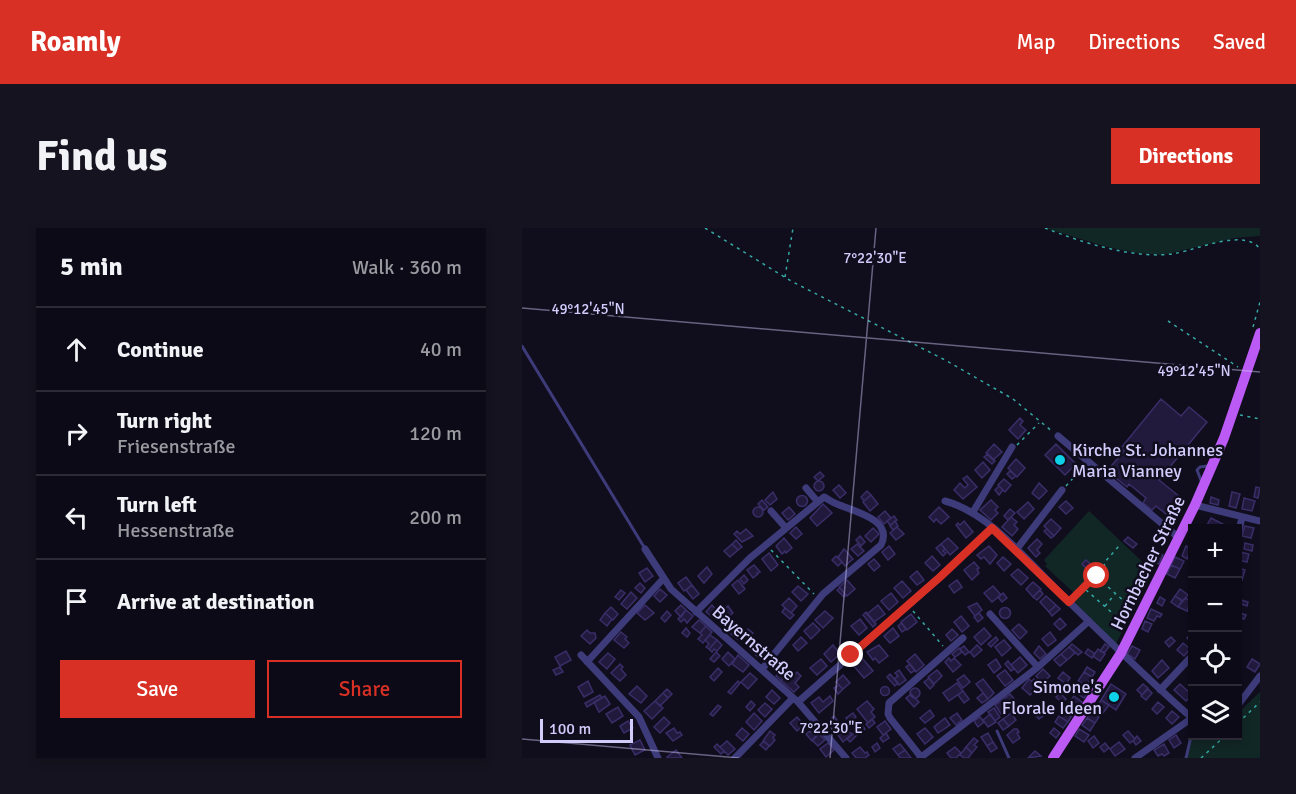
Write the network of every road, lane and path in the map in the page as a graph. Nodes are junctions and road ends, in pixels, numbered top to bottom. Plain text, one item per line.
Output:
1 (705, 228) edge
2 (793, 228) edge
3 (1045, 228) edge
4 (1260, 249) edge
5 (784, 278) junction
6 (1168, 321) dead end
7 (1260, 333) edge
8 (522, 346) edge
9 (1247, 371) junction
10 (1232, 417) junction
11 (1260, 419) edge
12 (1040, 422) junction
13 (1058, 436) joint
14 (1012, 447) joint
15 (1088, 462) junction
16 (1065, 487) joint
17 (806, 488) dead end
18 (817, 501) junction
19 (945, 501) dead end
20 (1195, 505) junction
21 (771, 511) dead end
22 (972, 513) junction
23 (1242, 517) junction
24 (1260, 521) edge
25 (1241, 524) edge
26 (786, 528) junction
27 (992, 528) junction
28 (1179, 538) junction
29 (766, 545) junction
30 (1119, 546) dead end
31 (645, 549) joint
32 (1016, 550) junction
33 (1097, 576) junction
34 (663, 579) junction
35 (1086, 590) dead end
36 (1116, 594) junction
37 (818, 599) junction
38 (1069, 602) junction
39 (907, 605) junction
40 (1105, 606) junction
41 (1134, 610) dead end
42 (696, 612) junction
43 (990, 614) dead end
44 (1089, 621) junction
45 (1126, 625) dead end
46 (963, 638) dead end
47 (948, 651) junction
48 (1121, 653) junction
49 (581, 655) dead end
50 (1188, 660) edge
51 (587, 662) junction
52 (1038, 667) junction
53 (762, 669) junction
54 (1260, 676) edge
55 (1160, 690) junction
56 (796, 700) junction
57 (1242, 700) edge
58 (1260, 702) edge
59 (1188, 714) edge
60 (1242, 719) edge
61 (1188, 721) edge
62 (997, 731) dead end
63 (1190, 740) edge
64 (1220, 740) edge
65 (738, 757) edge
66 (658, 758) edge
67 (846, 758) edge
68 (921, 758) edge
69 (1009, 758) edge
70 (1053, 758) edge
71 (1136, 758) edge
72 (1186, 758) edge
73 (1201, 758) edge

1 - 5 path
2 - 5 path
3 - 4 path
5 - 12 path
6 - 9 path
7 - 9 main road, Hornbacher Straße
8 - 31 lane
9 - 10 main road, Hornbacher Straße
10 - 11 path
10 - 20 main road, Hornbacher Straße
12 - 13 path
12 - 14 path
13 - 15 street
14 - 22 street
15 - 16 path
15 - 28 street
16 - 32 street
17 - 18 street
18 - 26 street
18 - 37 street
19 - 22 street
20 - 23 street
20 - 28 main road, Hornbacher Straße
21 - 26 street
22 - 27 street
23 - 24 street
23 - 25 street
26 - 29 street
27 - 32 street
27 - 39 street
28 - 48 main road, Hornbacher Straße
29 - 37 path
29 - 42 street
30 - 33 path
31 - 34 street, Bayernstraße
32 - 38 street
33 - 36 path
33 - 38 path
34 - 42 street, Bayernstraße
34 - 51 street
35 - 40 path
36 - 40 path
36 - 41 path
37 - 53 street
38 - 44 street
39 - 47 path
39 - 56 street
40 - 45 path
42 - 53 street, Bayernstraße
43 - 52 street
44 - 48 street
44 - 52 street
46 - 47 street
47 - 68 street
48 - 55 street
48 - 70 main road, Hornbacher Straße
49 - 51 street
50 - 55 street
51 - 66 street
52 - 68 street
53 - 56 street, Bayernstraße
54 - 57 street
55 - 59 street
56 - 65 street
56 - 67 street, Bayernstraße
58 - 60 path
61 - 71 street
62 - 69 lane
63 - 72 lane
64 - 73 path

